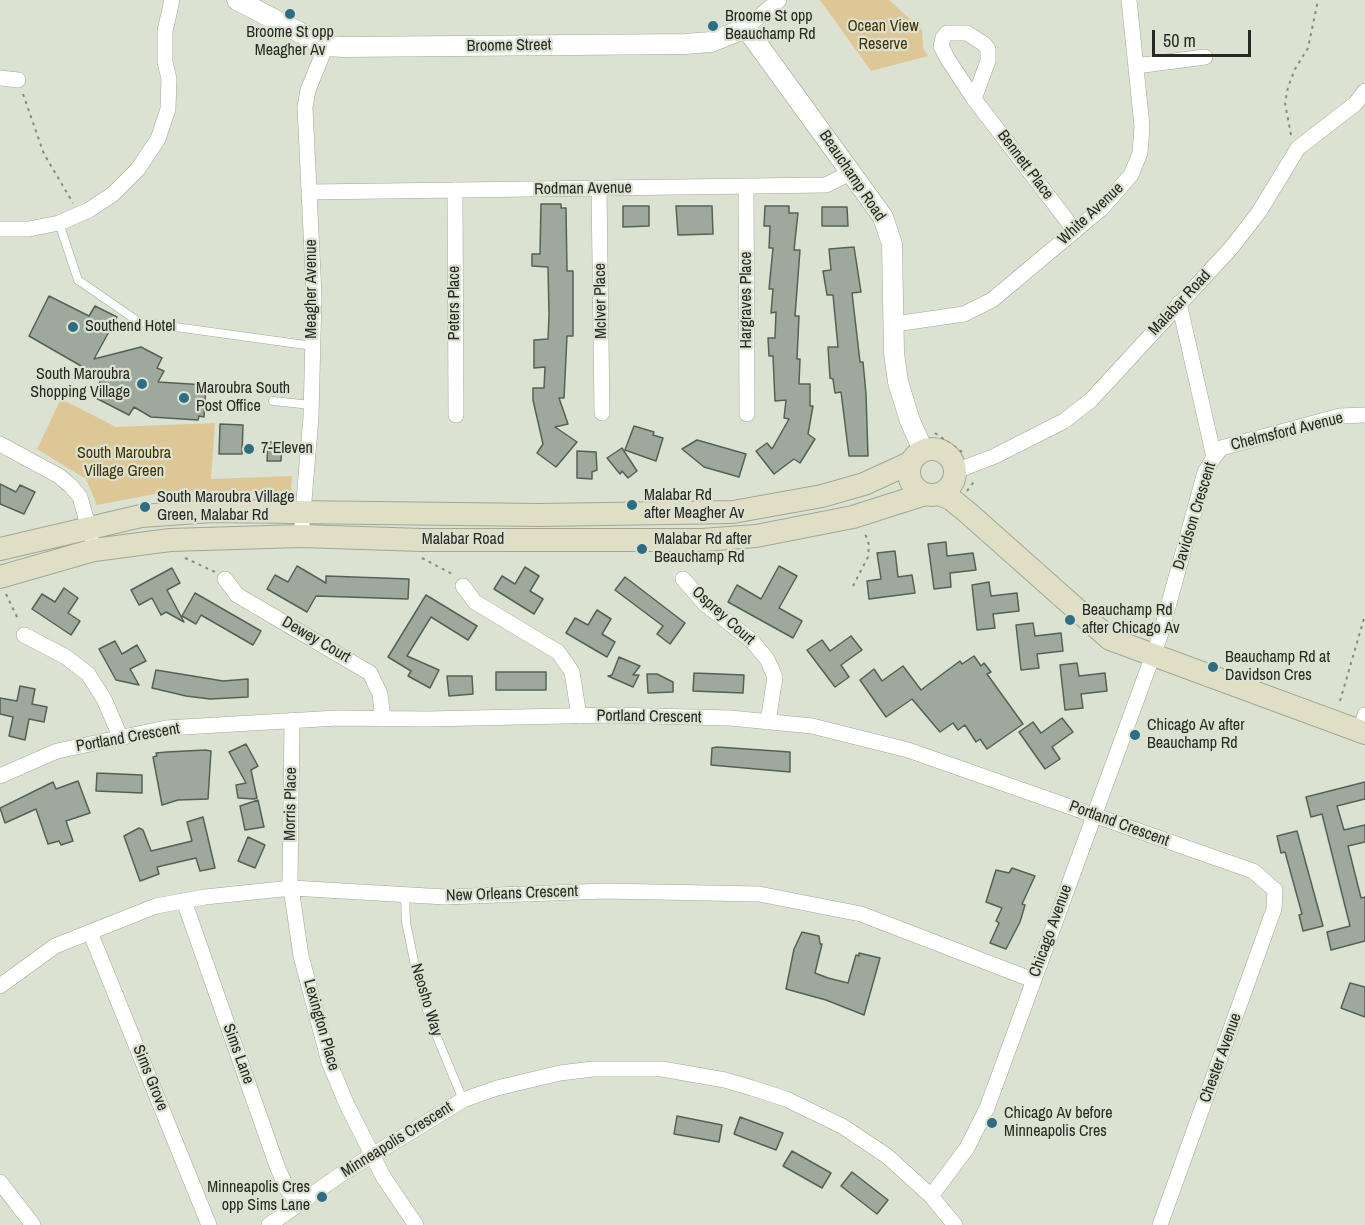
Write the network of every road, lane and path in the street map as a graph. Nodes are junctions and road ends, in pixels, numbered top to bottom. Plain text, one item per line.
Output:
1 (172, 0) edge
2 (237, 0) edge
3 (779, 0) edge
4 (1129, 0) edge
5 (1318, 0) edge
6 (746, 28) junction
7 (326, 46) junction
8 (1205, 57) dead end
9 (1136, 66) junction
10 (0, 78) edge
11 (18, 80) joint
12 (1365, 91) edge
13 (974, 99) dead end
14 (1298, 148) junction
15 (852, 172) junction
16 (747, 187) junction
17 (599, 189) junction
18 (455, 190) junction
19 (311, 192) junction
20 (80, 214) junction
21 (59, 223) junction
22 (0, 229) edge
23 (1075, 231) junction
24 (1179, 303) junction
25 (895, 324) junction
26 (313, 346) junction
27 (273, 401) dead end
28 (311, 405) junction
29 (602, 413) dead end
30 (747, 414) dead end
31 (456, 415) dead end
32 (1365, 415) edge
33 (0, 444) edge
34 (923, 449) junction
35 (1214, 457) junction
36 (956, 484) junction
37 (303, 512) junction
38 (89, 527) junction
39 (864, 531) dead end
40 (301, 536) junction
41 (0, 549) edge
42 (94, 550) junction
43 (413, 555) dead end
44 (180, 556) dead end
45 (225, 579) joint
46 (683, 579) dead end
47 (3, 585) edge
48 (464, 586) joint
49 (853, 586) dead end
50 (1365, 615) edge
51 (24, 635) joint
52 (1151, 656) junction
53 (1340, 701) dead end
54 (579, 716) junction
55 (383, 719) junction
56 (292, 720) junction
57 (768, 722) junction
58 (1363, 726) edge
59 (120, 736) junction
60 (0, 776) edge
61 (1093, 816) junction
62 (292, 888) junction
63 (1275, 890) joint
64 (405, 896) junction
65 (184, 901) junction
66 (90, 932) junction
67 (1033, 980) junction
68 (0, 986) edge
69 (463, 1100) junction
70 (373, 1154) junction
71 (0, 1182) edge
72 (931, 1196) junction
73 (299, 1204) junction
74 (33, 1225) edge
75 (209, 1225) edge
76 (269, 1225) edge
77 (416, 1225) edge
78 (955, 1225) edge
79 (1160, 1225) edge

1 - 20 street
2 - 7 street, Broome Street
3 - 6 street, Broome Street
4 - 9 street, White Avenue
5 - 14 path
6 - 7 street, Broome Street
6 - 15 street, Beauchamp Road
7 - 19 street, Meagher Avenue
8 - 9 street
9 - 23 street, White Avenue
10 - 11 street
11 - 20 path
12 - 14 street, Malabar Road
13 - 23 street, Bennett Place
14 - 24 street, Malabar Road
15 - 16 street, Rodman Avenue
15 - 25 street, Beauchamp Road
16 - 17 street, Rodman Avenue
16 - 30 street, Hargraves Place
17 - 18 street, Rodman Avenue
17 - 29 street, McIver Place
18 - 19 street, Rodman Avenue
18 - 31 street, Peters Place
19 - 26 street, Meagher Avenue
20 - 21 street
21 - 22 street
21 - 26 lane
23 - 25 street, White Avenue
24 - 35 street, Davidson Crescent
24 - 36 street, Malabar Road
25 - 34 street, Beauchamp Road
26 - 28 street, Meagher Avenue
27 - 28 lane
28 - 37 street, Meagher Avenue
32 - 35 street, Chelmsford Avenue
33 - 38 street
34 - 36 path
34 - 36 main road
34 - 36 main road
34 - 37 main road, Malabar Road
35 - 52 street, Davidson Crescent
36 - 40 main road, Malabar Road
36 - 52 main road
37 - 38 main road, Malabar Road
37 - 40 street, Meagher Avenue
38 - 41 main road, Malabar Road
38 - 42 street
39 - 49 path
40 - 42 main road, Malabar Road
42 - 47 main road, Malabar Road
43 - 48 path
44 - 45 path
45 - 55 street, Dewey Court
46 - 57 street, Osprey Court
47 - 51 path
48 - 54 street
50 - 53 path
51 - 59 street
52 - 58 main road
52 - 61 street, Chicago Avenue
54 - 55 street, Portland Crescent
54 - 57 street, Portland Crescent
55 - 56 street, Portland Crescent
56 - 59 street, Portland Crescent
56 - 62 street, Morris Place
57 - 61 street, Portland Crescent
59 - 60 street, Portland Crescent
61 - 63 street, Portland Crescent
61 - 67 street, Chicago Avenue
62 - 64 street, New Orleans Crescent
62 - 65 street, New Orleans Crescent
62 - 70 street, Lexington Place
63 - 79 street, Chester Avenue
64 - 67 street, New Orleans Crescent
64 - 69 lane, Neosho Way
65 - 66 street, New Orleans Crescent
65 - 73 street, Sims Lane
66 - 68 street, New Orleans Crescent
66 - 75 street, Sims Grove
67 - 72 street, Chicago Avenue
69 - 70 street, Minneapolis Crescent
69 - 72 street, Minneapolis Crescent
70 - 73 street, Minneapolis Crescent
70 - 77 street, Lexington Place
71 - 74 street
72 - 78 street, Minneapolis Crescent
73 - 76 street, Minneapolis Crescent

